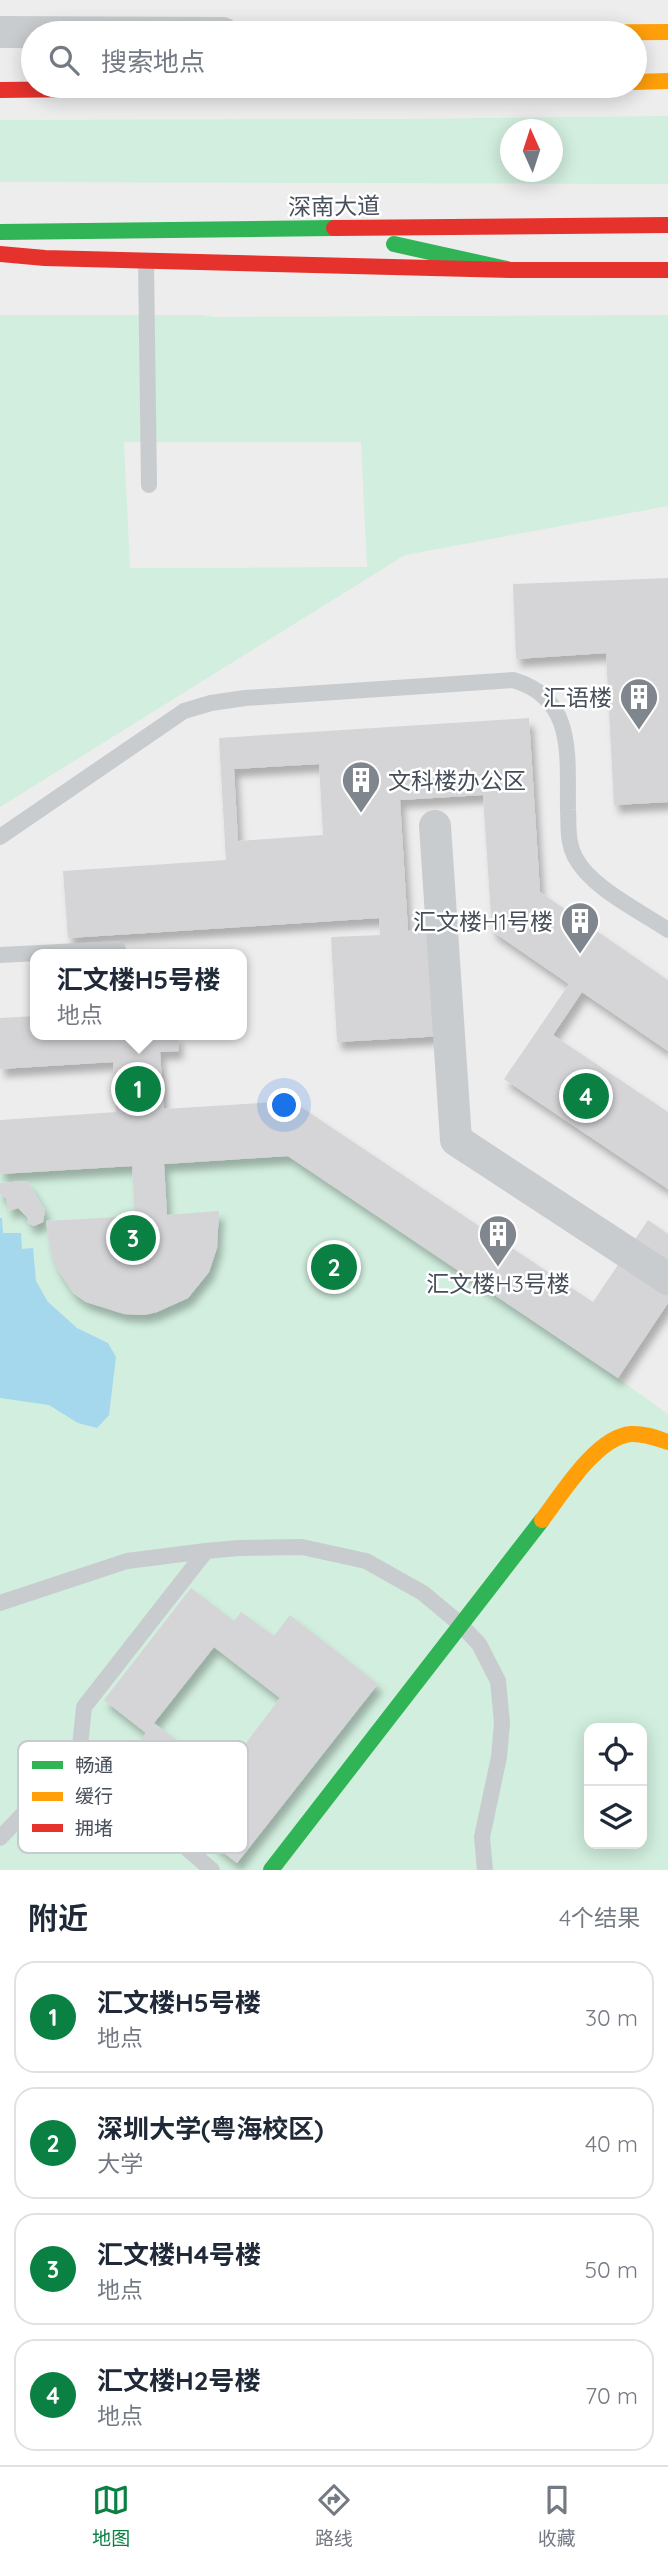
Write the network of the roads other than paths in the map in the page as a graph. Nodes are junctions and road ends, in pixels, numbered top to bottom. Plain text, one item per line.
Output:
1 (0, 32) edge
2 (21, 32) edge
3 (647, 32) edge
4 (668, 32) edge
5 (668, 81) edge
6 (647, 82) edge
7 (0, 90) edge
8 (21, 90) edge
9 (668, 226) edge
10 (331, 229) junction
11 (0, 232) edge
12 (0, 254) edge
13 (146, 261) junction
14 (511, 270) junction
15 (668, 270) edge
16 (149, 485) dead end
17 (435, 826) dead end
18 (0, 837) edge
19 (668, 930) edge
20 (30, 953) edge
21 (0, 955) edge
22 (668, 1279) edge
23 (668, 1442) edge
24 (206, 1551) junction
25 (0, 1603) edge
26 (460, 1624) junction
27 (81, 1741) edge
28 (18, 1819) edge
29 (0, 1838) edge
30 (192, 1853) edge
31 (212, 1870) edge
32 (271, 1870) edge
33 (485, 1870) edge

1 - 2 street
3 - 4 main road
5 - 6 main road
7 - 8 main road
9 - 10 main road, 深南大道
10 - 11 main road, 深南大道
10 - 14 main road
12 - 13 main road
13 - 14 main road
13 - 16 lane
14 - 15 main road
17 - 22 street
18 - 19 lane
20 - 21 lane
23 - 26 main road
24 - 25 lane
24 - 26 lane
24 - 27 lane
26 - 32 main road
26 - 33 lane
28 - 29 lane
30 - 31 lane

